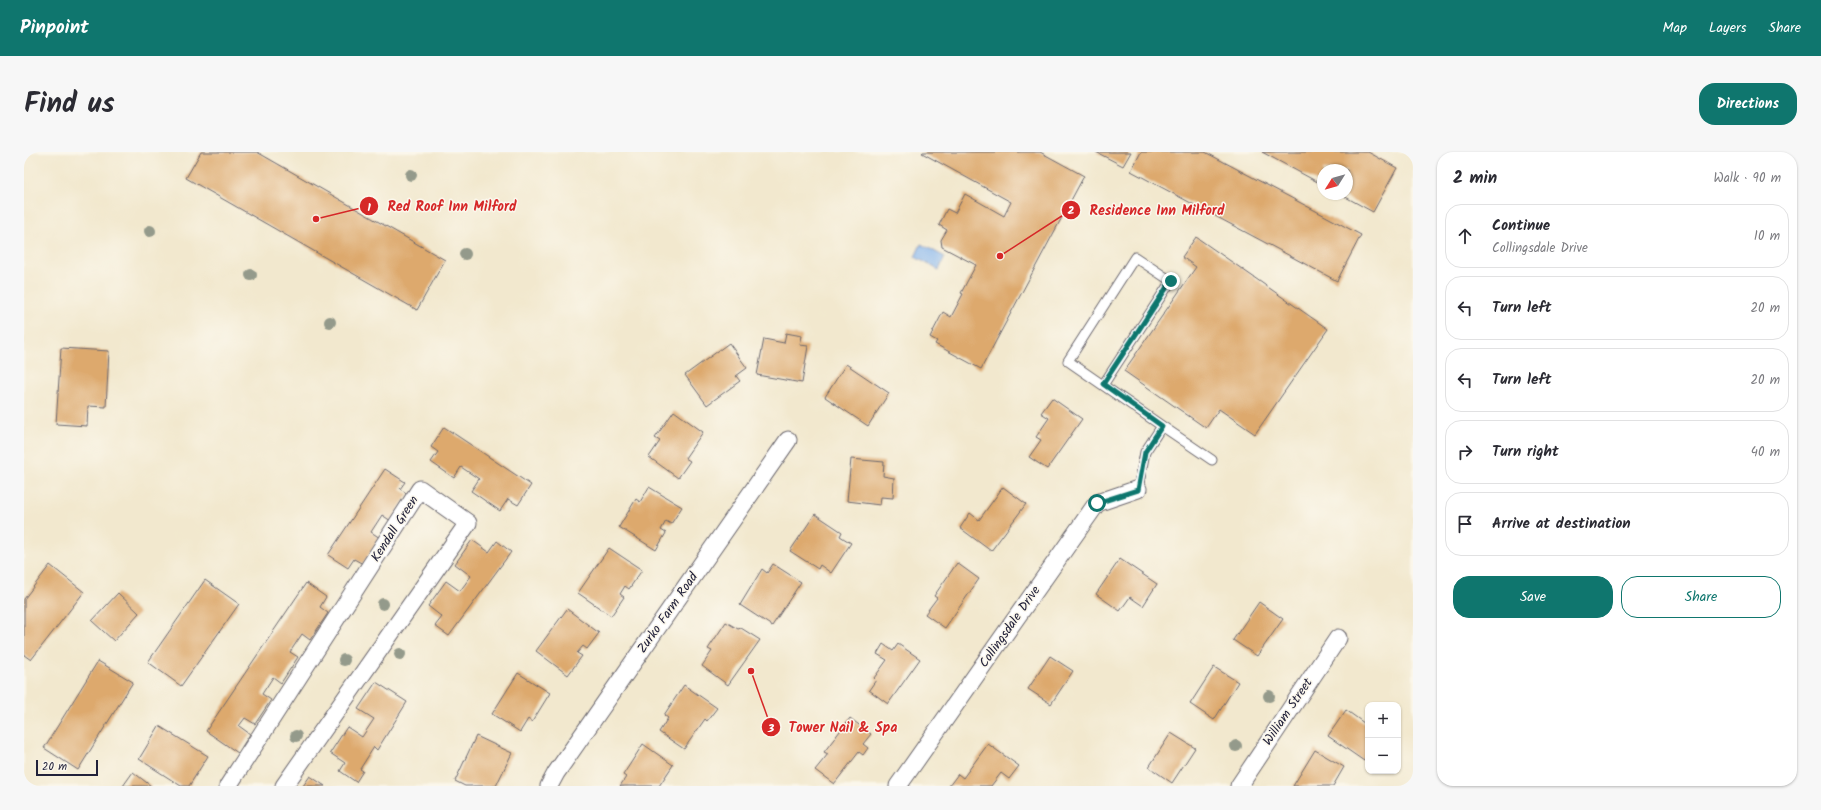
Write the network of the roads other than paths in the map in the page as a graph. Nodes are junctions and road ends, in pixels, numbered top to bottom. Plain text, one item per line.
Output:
1 (1103, 384) junction
2 (1162, 426) junction
3 (788, 440) dead end
4 (1212, 460) dead end
5 (1138, 490) joint
6 (1338, 638) dead end
7 (228, 786) edge
8 (284, 786) edge
9 (549, 786) edge
10 (898, 786) edge
11 (1239, 786) edge

1 - 1 lane
1 - 2 lane
2 - 4 lane
2 - 5 lane
3 - 9 street, Zurko Farm Road
5 - 10 street, Collingsdale Drive
6 - 11 street, William Street
7 - 8 street, Kendall Green

